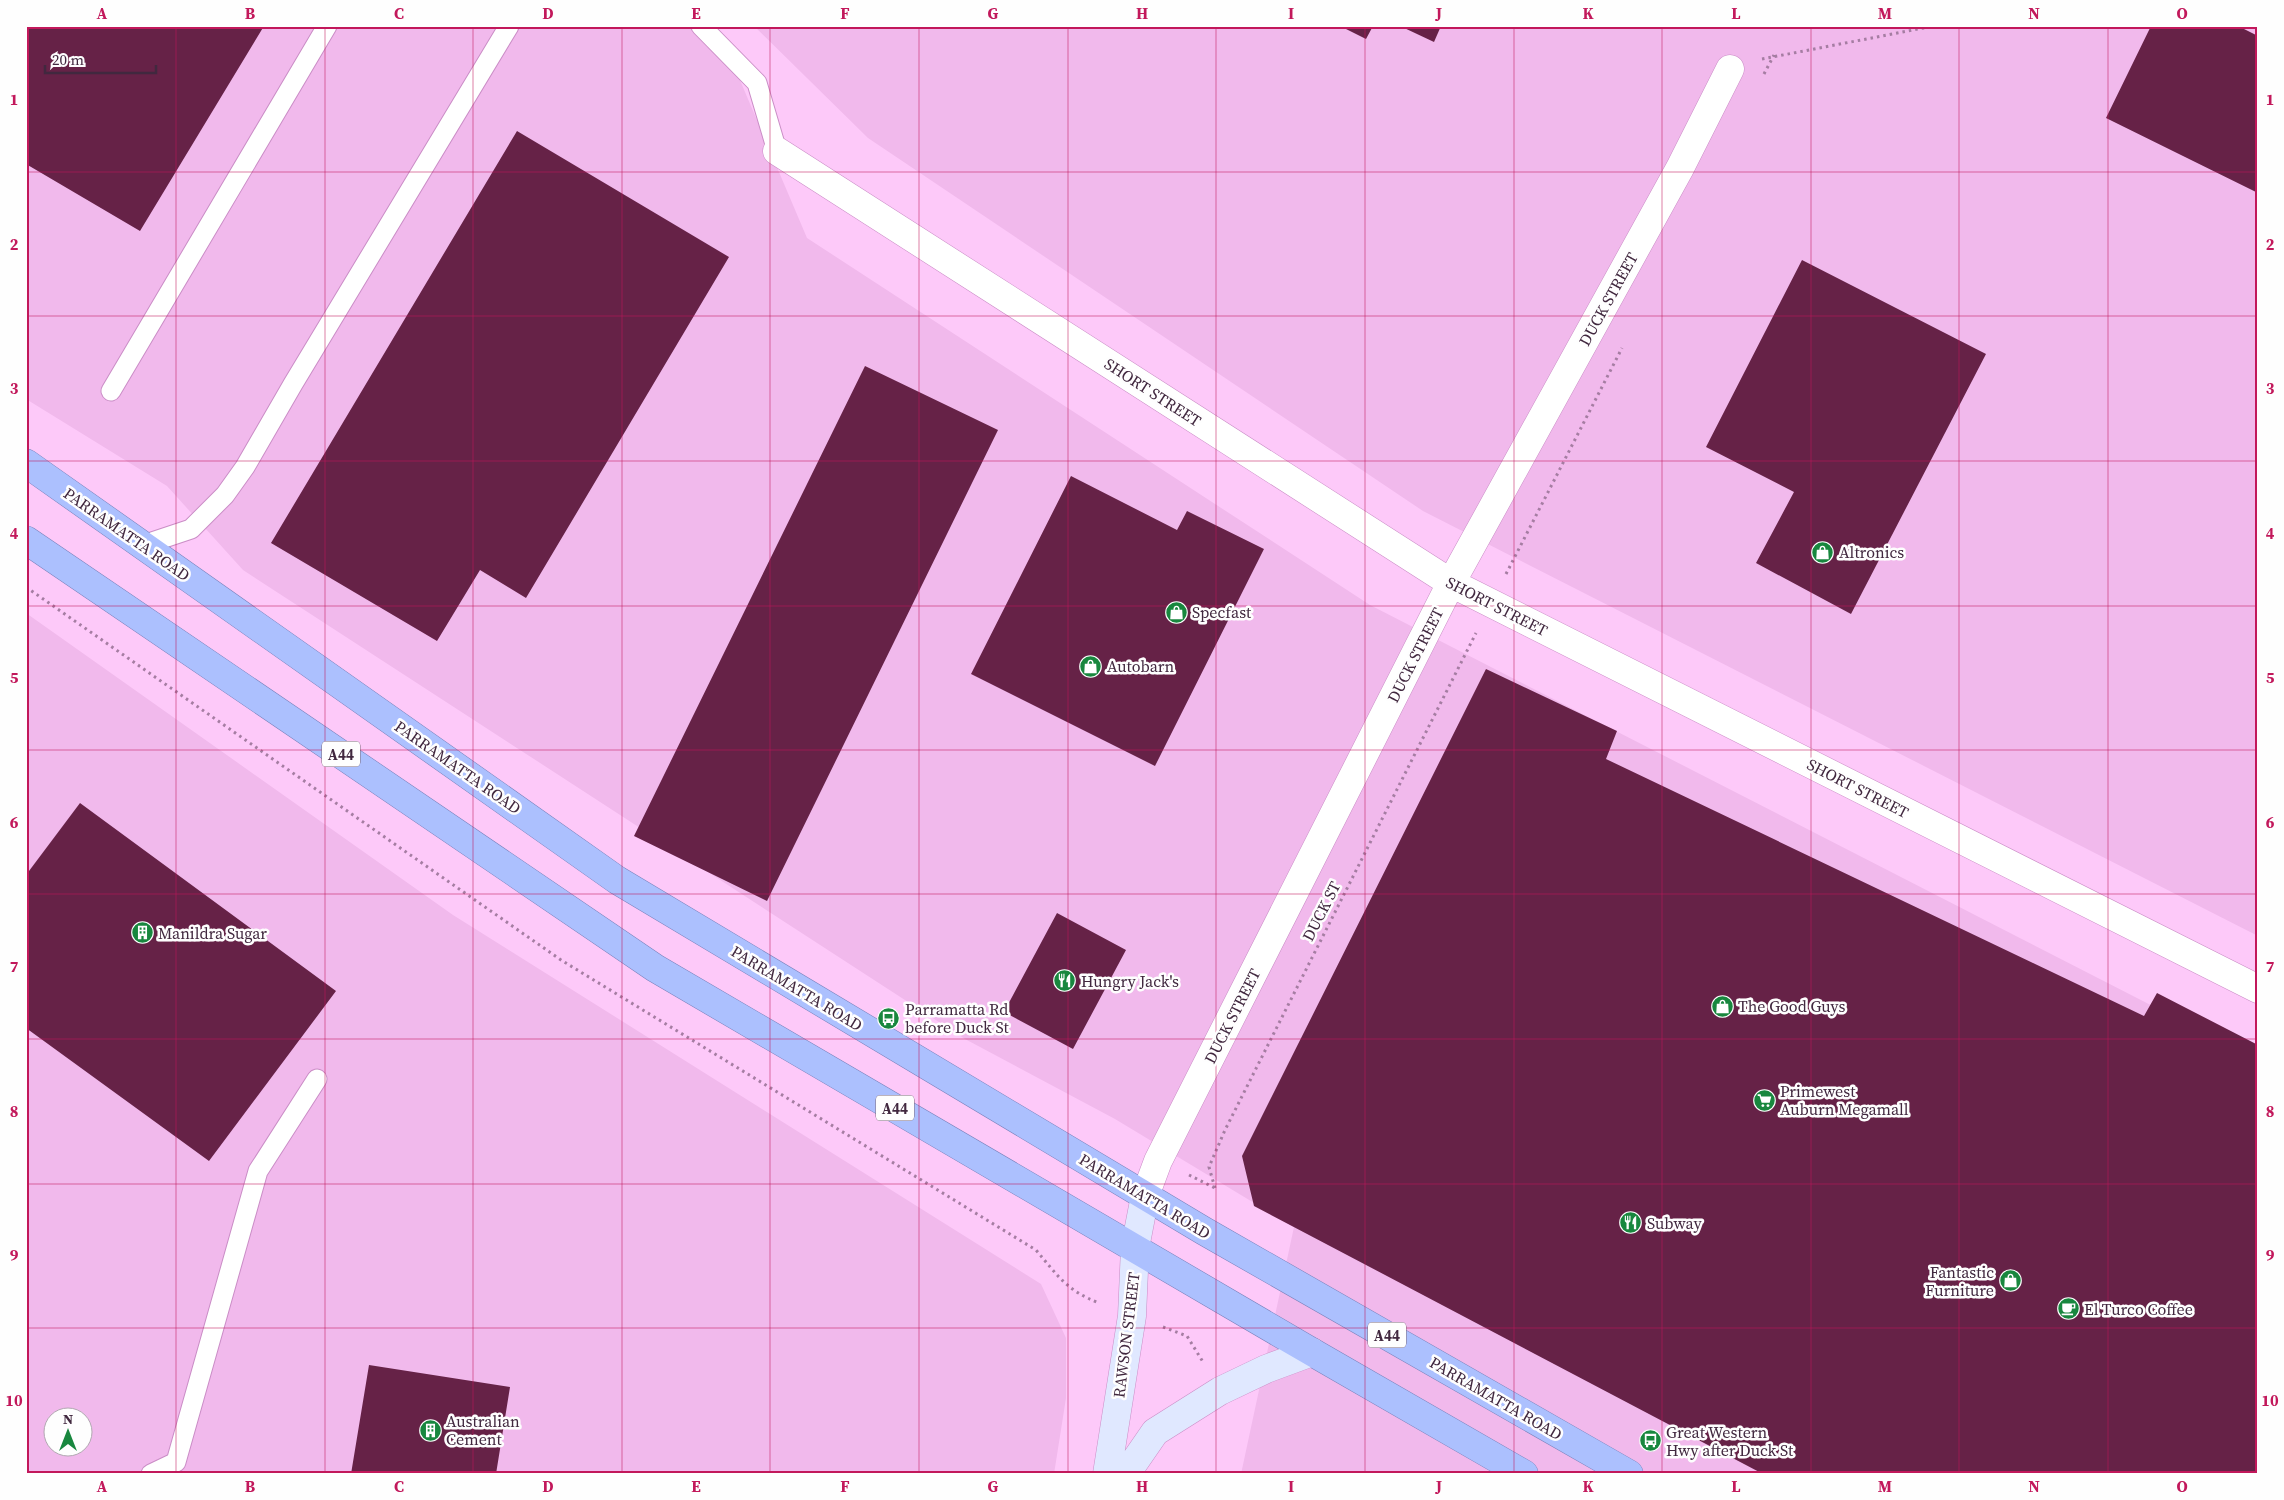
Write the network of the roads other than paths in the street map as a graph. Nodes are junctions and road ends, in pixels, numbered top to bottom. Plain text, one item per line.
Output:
1 (327, 26) edge
2 (509, 26) edge
3 (701, 26) edge
4 (1730, 69) road end
5 (778, 150) joint
6 (111, 391) dead end
7 (26, 463) edge
8 (26, 540) edge
9 (143, 544) junction
10 (1451, 584) junction
11 (2258, 989) edge
12 (317, 1079) dead end
13 (1145, 1196) junction
14 (1135, 1248) junction
15 (1312, 1352) junction
16 (151, 1474) edge
17 (1107, 1474) edge
18 (1126, 1474) edge
19 (1524, 1474) edge
20 (1629, 1474) edge

1 - 6 lane
2 - 9 lane
3 - 5 lane
4 - 10 street, DUCK STREET
5 - 10 street, SHORT STREET
7 - 9 highway, PARRAMATTA ROAD / A44
8 - 14 highway, A44
9 - 13 highway, PARRAMATTA ROAD / A44
10 - 11 street, SHORT STREET
10 - 13 street, DUCK STREET
12 - 16 lane
13 - 14 main road, RAWSON STREET
13 - 20 highway, PARRAMATTA ROAD / A44
14 - 15 highway, A44
14 - 17 main road, RAWSON STREET
15 - 18 main road
15 - 19 highway, A44

